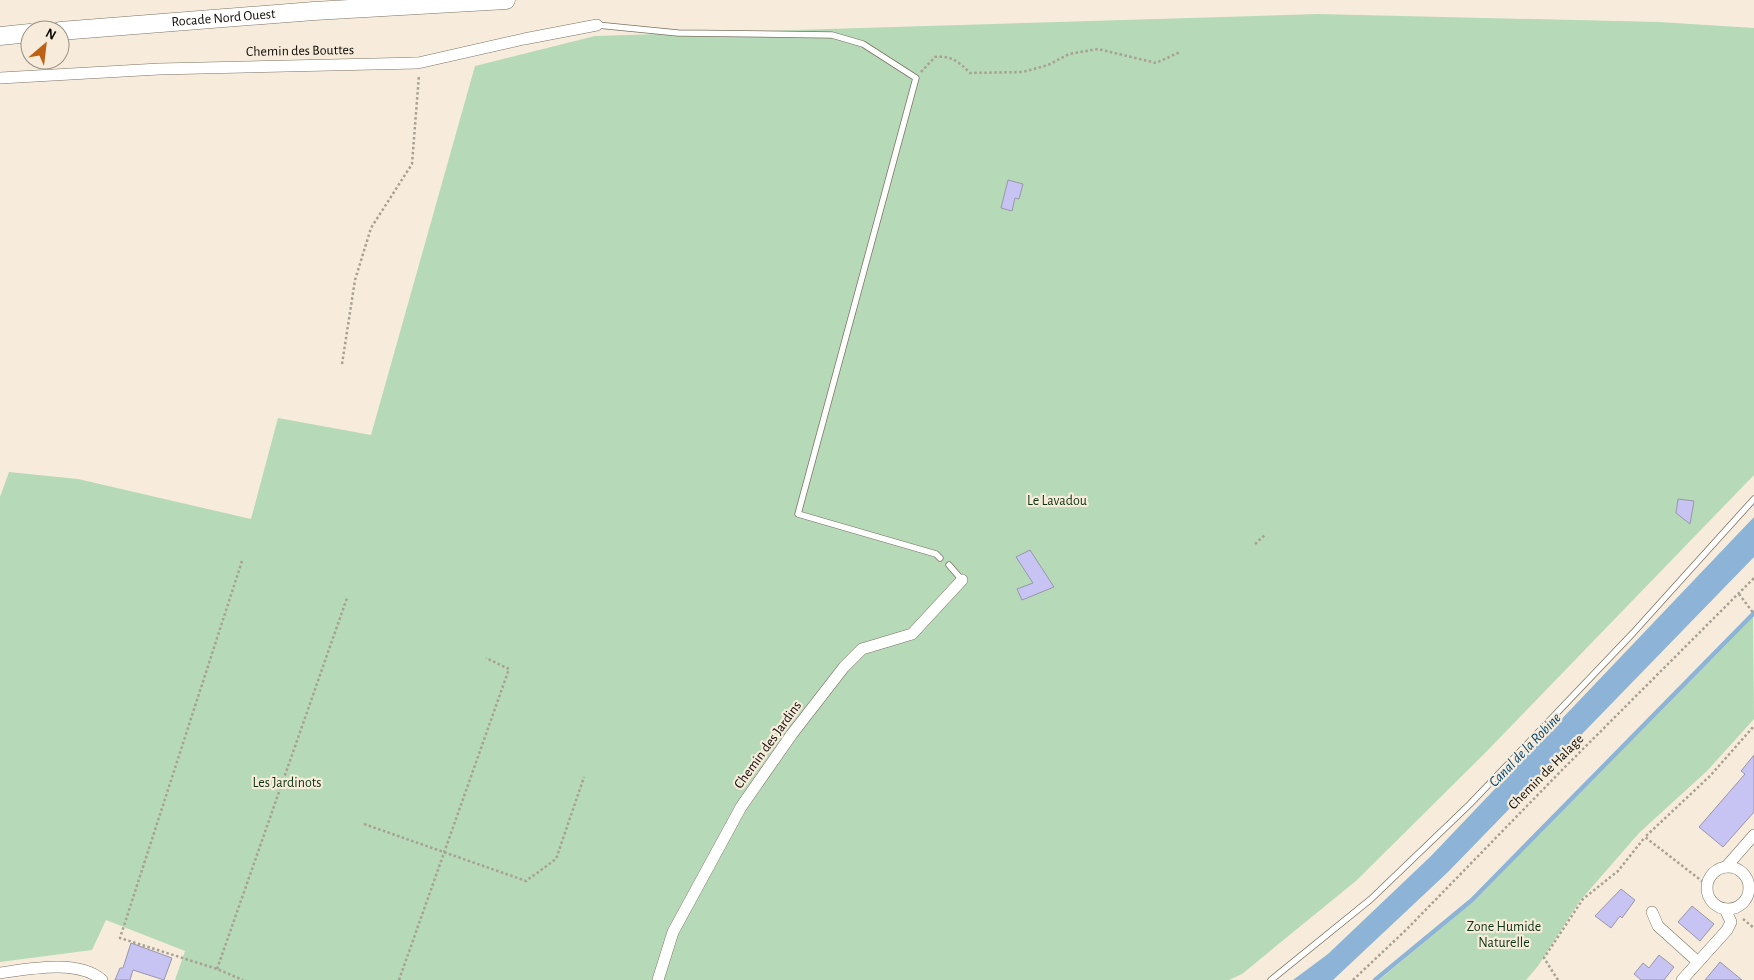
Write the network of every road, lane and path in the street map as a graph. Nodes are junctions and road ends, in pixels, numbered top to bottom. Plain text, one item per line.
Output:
1 (506, 0) edge
2 (598, 25) joint
3 (70, 30) edge
4 (20, 35) edge
5 (0, 36) edge
6 (1180, 52) dead end
7 (418, 63) junction
8 (0, 78) edge
9 (916, 78) junction
10 (342, 364) dead end
11 (1754, 500) edge
12 (1266, 534) dead end
13 (1255, 544) dead end
14 (940, 558) dead end
15 (242, 561) dead end
16 (949, 565) dead end
17 (1754, 578) edge
18 (962, 580) joint
19 (1738, 594) junction
20 (347, 598) dead end
21 (1754, 614) edge
22 (486, 658) dead end
23 (1754, 726) edge
24 (584, 777) dead end
25 (364, 824) dead end
26 (1754, 835) edge
27 (1645, 837) junction
28 (444, 852) junction
29 (1726, 867) junction
30 (1707, 885) junction
31 (1751, 898) edge
32 (1725, 909) junction
33 (1652, 912) dead end
34 (1698, 962) junction
35 (217, 969) junction
36 (0, 973) edge
37 (102, 980) edge
38 (242, 980) edge
39 (399, 980) edge
40 (658, 980) edge
41 (1270, 980) edge
42 (1353, 980) edge
43 (1558, 980) edge
44 (1682, 980) edge

1 - 3 main road, Rocade Nord Ouest
2 - 7 street, Chemin des Bouttes
2 - 9 lane
4 - 5 main road
6 - 9 path
7 - 8 street, Chemin des Bouttes
7 - 10 path
9 - 14 lane
11 - 41 lane
12 - 13 path
15 - 35 path
16 - 18 lane
17 - 19 path, Chemin de Halage
18 - 40 street, Chemin des Jardins
19 - 21 path
19 - 42 path, Chemin de Halage
20 - 35 path
22 - 28 path
23 - 27 path
24 - 28 path
25 - 28 path
26 - 29 street
27 - 30 path
27 - 43 path
28 - 39 path
29 - 30 street
29 - 31 street
30 - 32 street
31 - 32 street
32 - 34 street
33 - 34 street
34 - 44 street
35 - 38 path
36 - 37 street

